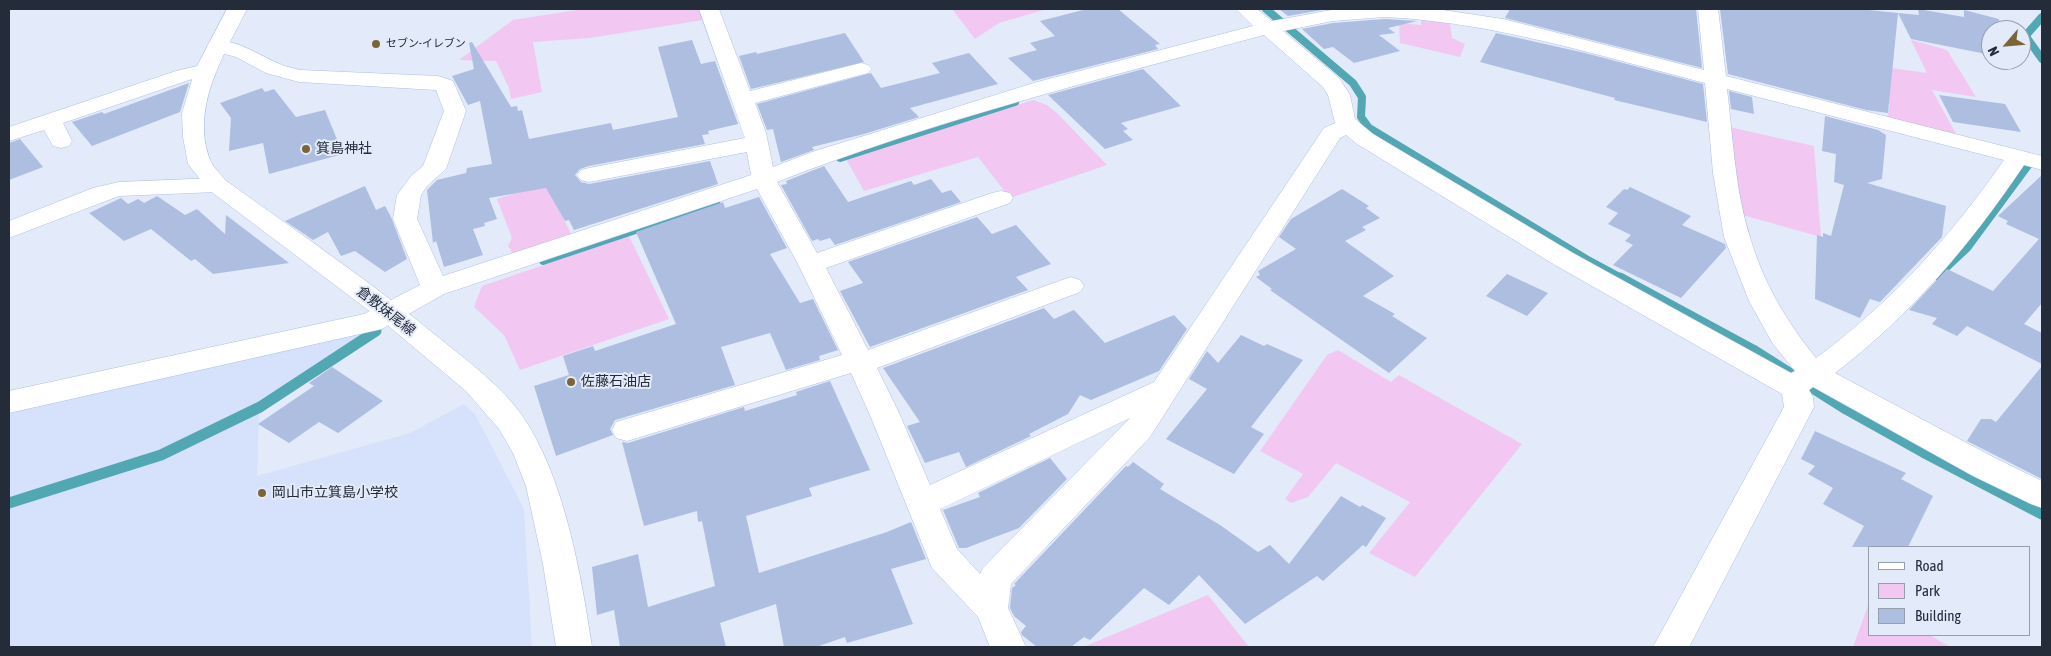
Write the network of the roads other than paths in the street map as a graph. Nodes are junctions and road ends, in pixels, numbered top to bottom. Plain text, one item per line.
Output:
1 (237, 9) edge
2 (709, 9) edge
3 (1246, 9) edge
4 (1708, 9) edge
5 (1384, 10) edge
6 (1280, 25) junction
7 (217, 46) junction
8 (861, 69) dead end
9 (206, 70) junction
10 (1715, 81) junction
11 (742, 100) junction
12 (50, 120) junction
13 (1348, 125) junction
14 (9, 134) edge
15 (61, 141) dead end
16 (756, 143) junction
17 (2017, 159) junction
18 (2042, 163) edge
19 (588, 175) dead end
20 (765, 183) junction
21 (218, 186) junction
22 (1001, 198) dead end
23 (9, 230) edge
24 (811, 264) junction
25 (1071, 286) dead end
26 (435, 288) junction
27 (390, 312) junction
28 (860, 362) junction
29 (1802, 381) junction
30 (1166, 389) junction
31 (9, 402) edge
32 (627, 430) dead end
33 (2042, 495) edge
34 (921, 503) junction
35 (991, 608) junction
36 (574, 647) edge
37 (1008, 647) edge
38 (1671, 647) edge

1 - 7 street, 倉敷妹尾線
2 - 11 street
3 - 6 street
4 - 10 street
5 - 6 street
5 - 10 street
6 - 13 street
6 - 20 street
7 - 9 street, 倉敷妹尾線
7 - 26 street
8 - 11 street
9 - 12 street
9 - 21 street, 倉敷妹尾線
10 - 17 street
10 - 29 street
11 - 16 street
12 - 14 street
12 - 15 street
13 - 29 street
13 - 30 street
16 - 19 street
16 - 20 street
17 - 18 street
17 - 29 street
20 - 24 street
20 - 26 street
21 - 23 street
21 - 27 street, 倉敷妹尾線
22 - 24 street
24 - 28 street
25 - 28 street
26 - 27 street
27 - 31 street
27 - 36 street, 倉敷妹尾線
28 - 32 street
28 - 34 street
29 - 33 street
29 - 38 street
30 - 34 street
30 - 35 street
34 - 35 street
35 - 37 street

